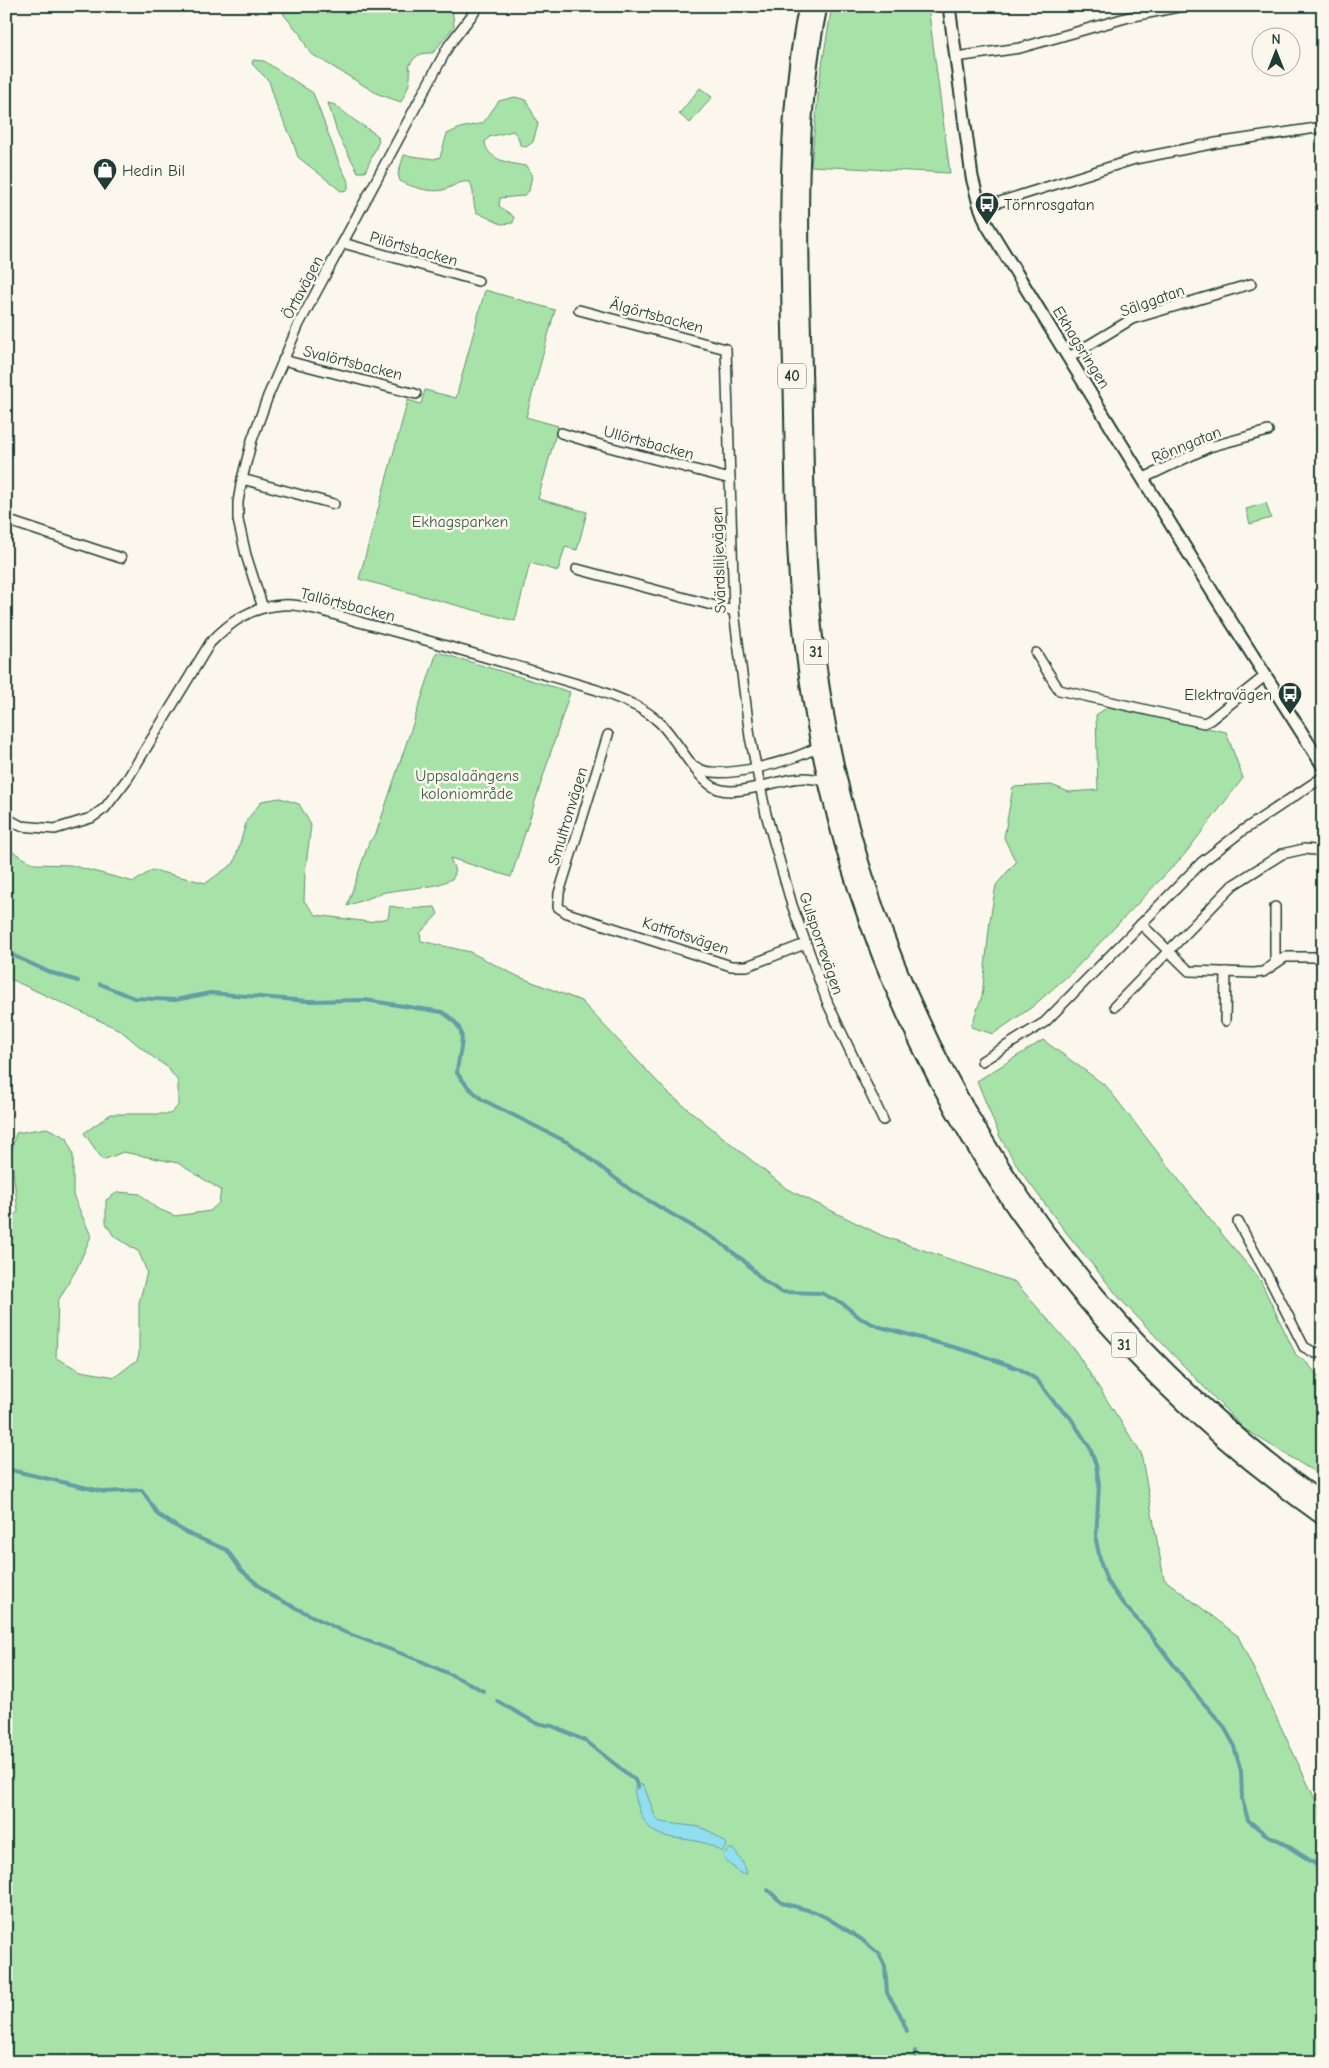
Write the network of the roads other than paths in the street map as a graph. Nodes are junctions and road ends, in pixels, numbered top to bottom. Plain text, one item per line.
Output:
1 (479, 6) edge
2 (807, 6) edge
3 (819, 6) edge
4 (949, 6) edge
5 (1183, 6) edge
6 (956, 57) junction
7 (1323, 127) edge
8 (979, 204) junction
9 (342, 243) junction
10 (478, 281) dead end
11 (1251, 284) dead end
12 (579, 310) dead end
13 (726, 349) joint
14 (1069, 357) junction
15 (283, 360) junction
16 (416, 394) dead end
17 (1268, 431) dead end
18 (561, 433) dead end
19 (242, 478) junction
20 (1144, 478) junction
21 (730, 479) junction
22 (334, 504) dead end
23 (6, 520) edge
24 (121, 558) dead end
25 (577, 569) dead end
26 (262, 608) junction
27 (734, 611) junction
28 (1036, 653) dead end
29 (1265, 676) junction
30 (608, 735) dead end
31 (819, 746) junction
32 (694, 766) junction
33 (1323, 766) edge
34 (757, 767) junction
35 (1323, 777) edge
36 (827, 781) junction
37 (761, 785) junction
38 (6, 818) edge
39 (1323, 853) edge
40 (558, 907) joint
41 (1275, 907) dead end
42 (1141, 924) junction
43 (806, 944) junction
44 (1168, 951) junction
45 (1323, 957) edge
46 (1275, 963) junction
47 (1226, 972) junction
48 (1115, 1006) dead end
49 (1225, 1021) dead end
50 (982, 1061) dead end
51 (883, 1120) dead end
52 (1238, 1222) dead end
53 (1323, 1352) edge
54 (1323, 1502) edge
55 (1323, 1517) edge

1 - 9 street, Örtavägen
2 - 31 highway, 40
3 - 54 highway, 31
4 - 6 street, Ekhagsringen
5 - 6 street
6 - 8 street, Ekhagsringen
7 - 8 street
8 - 14 street, Ekhagsringen
9 - 10 street, Pilörtsbacken
9 - 15 street, Örtavägen
11 - 14 street, Sälggatan
12 - 13 street, Älgörtsbacken
13 - 21 street, Svärdsliljevägen
14 - 20 street, Ekhagsringen
15 - 16 street, Svalörtsbacken
15 - 19 street, Örtavägen
17 - 20 street, Rönngatan
18 - 21 street, Ullörtsbacken
19 - 22 street
19 - 26 street, Örtavägen
20 - 29 street, Ekhagsringen
21 - 27 street, Svärdsliljevägen
23 - 24 street
25 - 27 street
26 - 32 street, Tallörtsbacken
26 - 38 street, Tallörtsbacken
27 - 34 street, Svärdsliljevägen
28 - 29 street
29 - 33 street, Ekhagsringen
30 - 40 street, Smultronvägen
31 - 34 street
31 - 36 highway, 31
32 - 34 street
32 - 37 street, Tallörtsbacken
34 - 37 street, Gulsporrevägen
35 - 42 street
36 - 37 street, Tallörtsbacken
36 - 55 highway, 31
37 - 43 street, Gulsporrevägen
39 - 44 street
40 - 43 street, Kattfotsvägen
41 - 46 street
42 - 44 street
42 - 50 street
43 - 51 street, Gulsporrevägen
44 - 47 street
44 - 48 street
45 - 46 street
46 - 47 street
47 - 49 street
52 - 53 street

